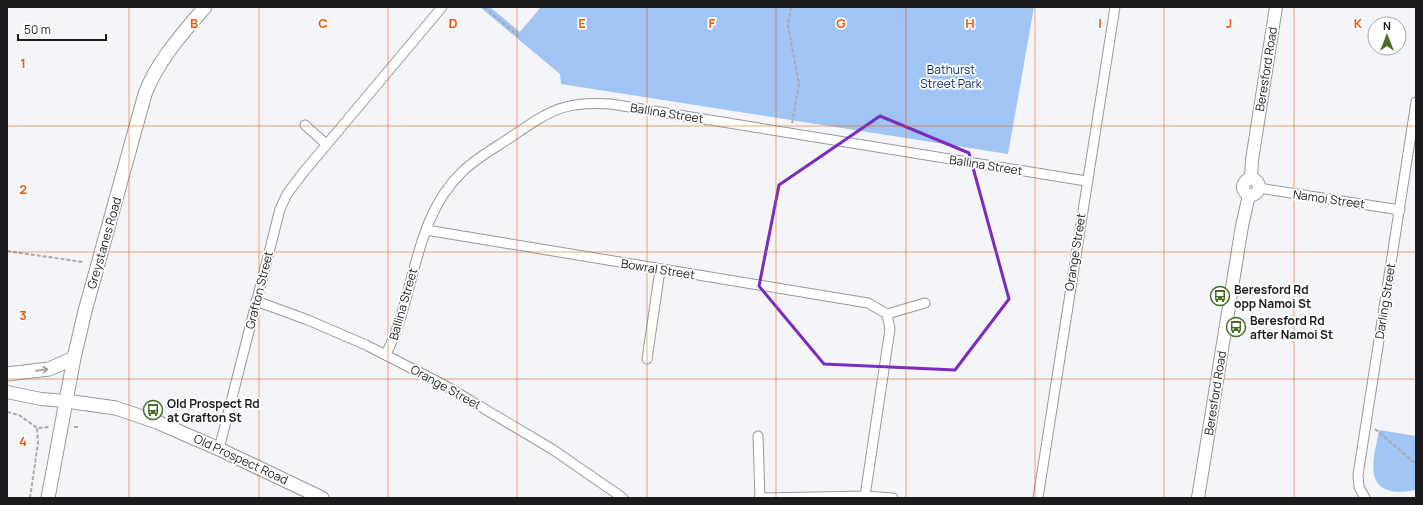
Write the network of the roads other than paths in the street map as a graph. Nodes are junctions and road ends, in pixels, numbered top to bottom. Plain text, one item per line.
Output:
1 (205, 7) edge
2 (442, 7) edge
3 (1115, 7) edge
4 (1276, 7) edge
5 (1416, 102) edge
6 (305, 125) dead end
7 (326, 144) junction
8 (1086, 181) junction
9 (1254, 192) junction
10 (1400, 210) junction
11 (426, 230) junction
12 (660, 270) junction
13 (256, 301) junction
14 (925, 303) dead end
15 (887, 314) junction
16 (386, 354) junction
17 (74, 358) junction
18 (647, 359) dead end
19 (7, 374) edge
20 (7, 392) edge
21 (66, 402) junction
22 (758, 436) dead end
23 (219, 448) junction
24 (865, 496) junction
25 (48, 498) edge
26 (322, 498) edge
27 (623, 498) edge
28 (759, 498) edge
29 (893, 498) edge
30 (1038, 498) edge
31 (1198, 498) edge
32 (1365, 498) edge

1 - 17 main road, Greystanes Road
2 - 7 street, Grafton Street
3 - 8 street, Orange Street
4 - 9 street, Beresford Road
5 - 10 street, Darling Street
6 - 7 street
7 - 13 street, Grafton Street
8 - 11 street, Ballina Street
8 - 30 street, Orange Street
9 - 10 street, Namoi Street
9 - 31 street, Beresford Road
10 - 32 street, Darling Street
11 - 12 street, Bowral Street
11 - 16 street, Ballina Street
12 - 15 street, Bowral Street
12 - 18 street
13 - 16 street, Orange Street
13 - 23 street, Grafton Street
14 - 15 street
15 - 24 street
16 - 27 street, Orange Street
19 -> 17 main road
17 - 21 main road, Greystanes Road
20 - 21 street
21 - 23 main road, Old Prospect Road
21 - 25 main road, Greystanes Road
22 - 28 street
23 - 26 main road, Old Prospect Road
24 - 28 street
24 - 29 street

